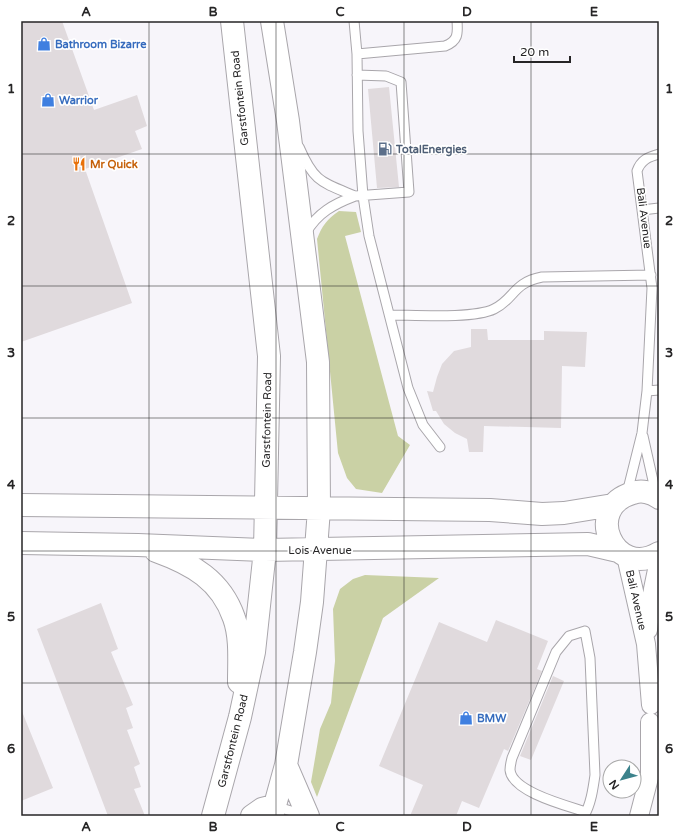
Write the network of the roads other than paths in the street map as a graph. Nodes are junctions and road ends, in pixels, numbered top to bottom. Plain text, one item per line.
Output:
1 (272, 21) edge
2 (354, 21) edge
3 (457, 21) edge
4 (231, 23) edge
5 (357, 54) junction
6 (357, 75) junction
7 (288, 121) junction
8 (659, 154) edge
9 (359, 196) junction
10 (659, 208) edge
11 (642, 210) junction
12 (305, 265) junction
13 (651, 275) junction
14 (390, 315) junction
15 (659, 390) edge
16 (647, 391) junction
17 (642, 433) junction
18 (440, 447) dead end
19 (658, 497) edge
20 (619, 500) junction
21 (21, 505) edge
22 (265, 508) junction
23 (319, 509) junction
24 (21, 543) edge
25 (138, 545) junction
26 (265, 550) junction
27 (316, 550) junction
28 (622, 553) junction
29 (659, 553) edge
30 (659, 560) edge
31 (645, 625) junction
32 (240, 717) junction
33 (286, 765) junction
34 (654, 774) edge
35 (273, 811) edge
36 (585, 814) edge
37 (213, 816) edge
38 (252, 816) edge
39 (308, 816) edge
40 (639, 816) edge

1 - 7 main road
2 - 5 lane
3 - 5 lane
4 - 22 main road, Garstfontein Road
5 - 6 lane
6 - 9 lane
6 - 9 lane
7 - 9 lane
7 - 12 main road
8 - 11 lane, Bali Avenue
9 - 12 lane
9 - 14 lane
10 - 11 lane
11 - 13 lane, Bali Avenue
12 - 23 main road
13 - 14 lane
13 - 16 lane, Bali Avenue
14 - 18 lane
15 - 16 lane
16 - 17 lane, Bali Avenue
17 - 19 lane, Bali Avenue
17 - 20 lane, Bali Avenue
19 - 20 main road
20 - 23 main road
20 - 28 main road
21 - 22 main road
22 - 23 main road
22 - 26 main road, Garstfontein Road
23 - 27 main road
24 - 25 main road, Lois Avenue
25 - 26 main road, Lois Avenue
25 - 32 main road
26 - 27 main road, Lois Avenue
26 - 32 main road, Garstfontein Road
27 - 28 main road, Lois Avenue
27 - 33 main road
28 - 29 main road, Lois Avenue
28 - 31 street, Bali Avenue
30 - 31 street, Bali Avenue
31 - 34 street, Bali Avenue
32 - 37 main road, Garstfontein Road
33 - 35 main road
33 - 39 main road
34 - 40 street, Bali Avenue
35 - 38 main road
35 - 39 lane
36 - 36 lane

